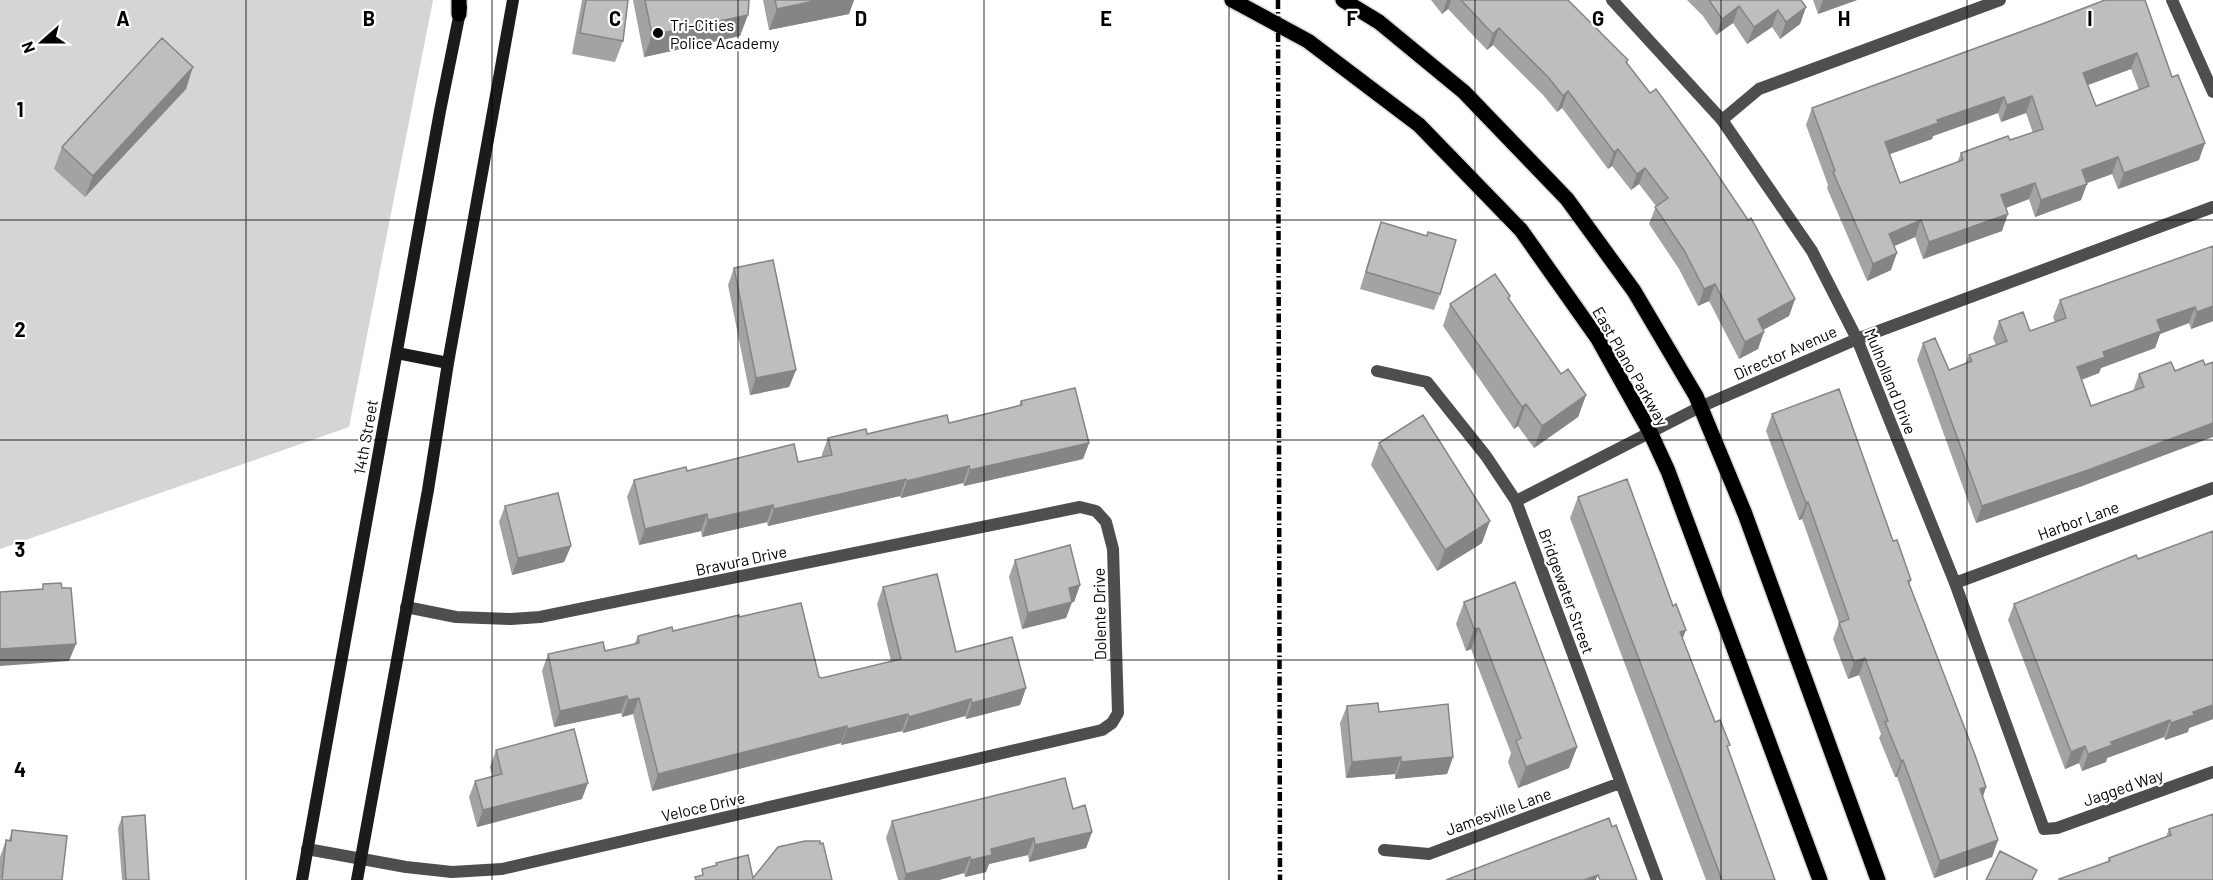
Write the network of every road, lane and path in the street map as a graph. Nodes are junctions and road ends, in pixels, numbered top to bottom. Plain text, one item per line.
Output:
1 (513, 0) edge
2 (1232, 0) edge
3 (1343, 0) edge
4 (1612, 0) edge
5 (2000, 0) edge
6 (2172, 0) edge
7 (460, 5) edge
8 (2213, 92) edge
9 (1722, 120) junction
10 (2213, 207) edge
11 (1857, 339) junction
12 (398, 353) junction
13 (448, 363) junction
14 (1377, 371) dead end
15 (1700, 407) junction
16 (1650, 432) junction
17 (2213, 488) edge
18 (1516, 501) junction
19 (1080, 507) joint
20 (1955, 583) junction
21 (406, 607) junction
22 (1102, 730) joint
23 (2213, 772) edge
24 (1620, 783) junction
25 (2044, 829) joint
26 (307, 849) junction
27 (1384, 850) dead end
28 (361, 859) junction
29 (302, 880) edge
30 (357, 880) edge
31 (1657, 880) edge
32 (1820, 880) edge
33 (1878, 880) edge

1 - 13 main road
2 - 16 main road, East Plano Parkway
3 - 15 main road
4 - 9 street, Mulholland Drive
5 - 9 street
6 - 8 street
7 - 12 main road, 14th Street
9 - 11 street, Mulholland Drive
10 - 11 street, Director Avenue
11 - 15 street, Director Avenue
11 - 20 street, Mulholland Drive
12 - 13 main road
12 - 26 main road, 14th Street
13 - 21 main road
14 - 18 street, Bridgewater Street
15 - 16 street, Director Avenue
15 - 33 main road
16 - 18 street, Director Avenue
16 - 32 main road, East Plano Parkway
17 - 20 street, Harbor Lane
18 - 24 street, Bridgewater Street
19 - 21 street, Bravura Drive
19 - 22 street, Dolente Drive
20 - 25 street, Mulholland Drive
21 - 28 main road
22 - 28 street, Veloce Drive
23 - 25 street, Jagged Way
24 - 27 street, Jamesville Lane
24 - 31 street, Bridgewater Street
26 - 28 street, Veloce Drive
26 - 29 main road, 14th Street
28 - 30 main road

